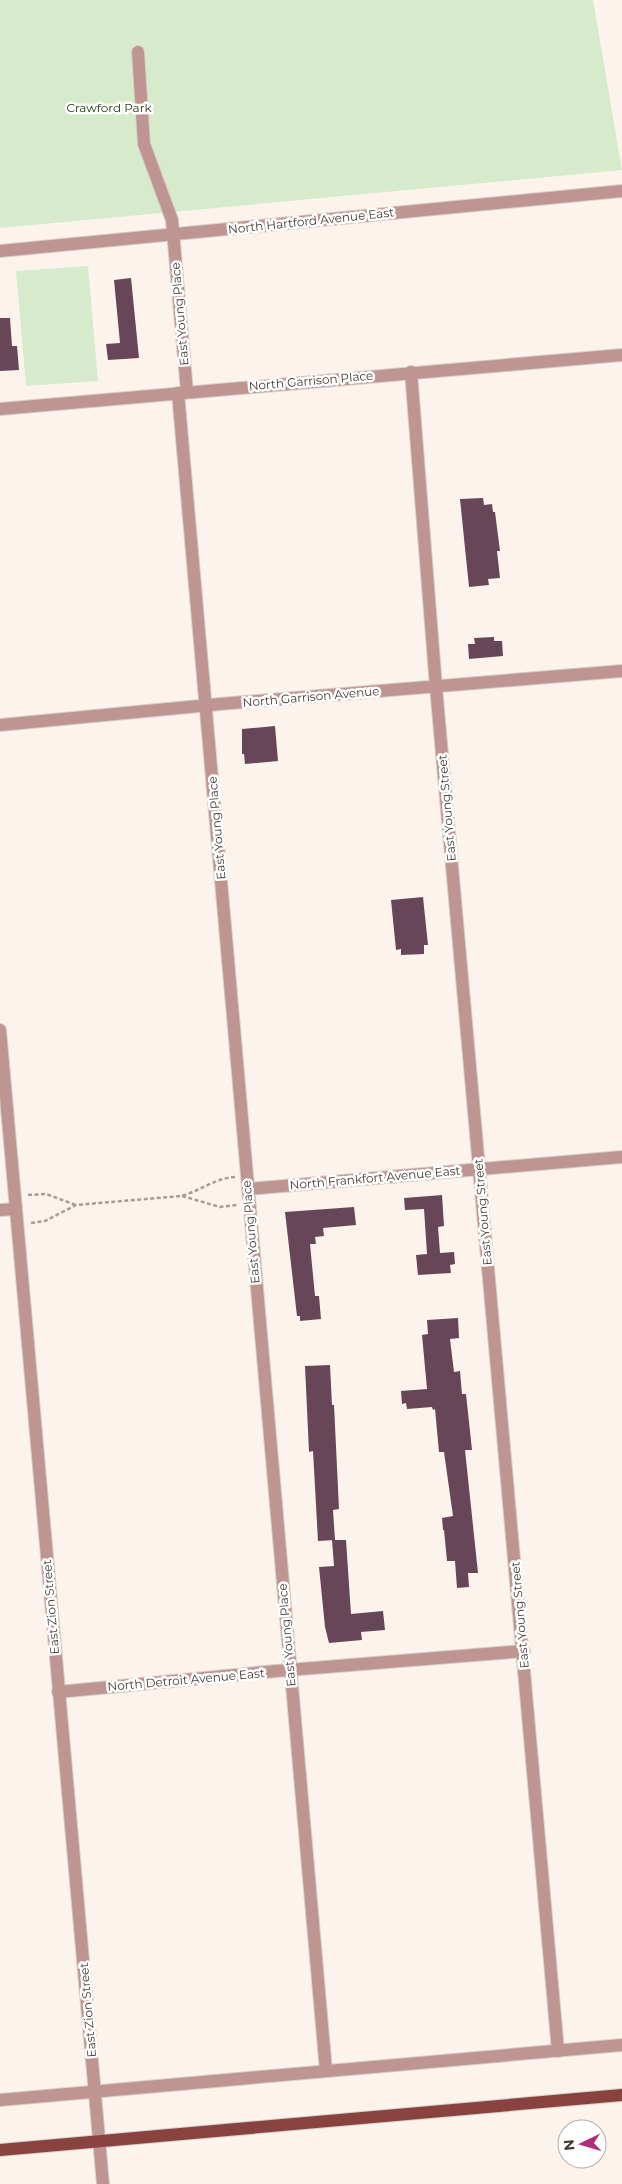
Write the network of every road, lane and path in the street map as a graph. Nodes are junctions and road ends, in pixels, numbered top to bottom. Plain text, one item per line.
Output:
1 (138, 52) dead end
2 (622, 191) edge
3 (173, 235) junction
4 (0, 251) edge
5 (622, 355) edge
6 (410, 372) junction
7 (182, 392) junction
8 (0, 409) edge
9 (622, 671) edge
10 (436, 687) junction
11 (206, 705) junction
12 (0, 725) edge
13 (0, 1030) edge
14 (622, 1157) edge
15 (480, 1169) junction
16 (223, 1178) dead end
17 (248, 1190) junction
18 (46, 1194) dead end
19 (181, 1196) junction
20 (76, 1205) junction
21 (220, 1207) dead end
22 (16, 1209) junction
23 (0, 1210) edge
24 (44, 1221) dead end
25 (524, 1651) junction
26 (290, 1670) junction
27 (58, 1692) junction
28 (622, 2045) edge
29 (558, 2051) junction
30 (326, 2071) junction
31 (95, 2091) junction
32 (622, 2095) edge
33 (0, 2100) edge
34 (99, 2141) junction
35 (0, 2150) edge
36 (103, 2184) edge

1 - 3 street, East Young Place
2 - 3 street, North Hartford Avenue East
3 - 4 street, North Hartford Avenue East
3 - 7 street, East Young Place
5 - 6 street, North Garrison Place
6 - 7 street, North Garrison Place
6 - 10 street, East Young Street
7 - 8 street, North Garrison Place
7 - 11 street, East Young Place
9 - 10 street, North Garrison Avenue
10 - 11 street, North Garrison Avenue
10 - 15 street, East Young Street
11 - 12 street, North Garrison Avenue
11 - 17 street, East Young Place
13 - 22 street, East Zion Street
14 - 15 street, North Frankfort Avenue East
15 - 17 street, North Frankfort Avenue East
15 - 25 street, East Young Street
16 - 19 path
17 - 26 street, East Young Place
18 - 20 path
19 - 20 path
19 - 21 path
20 - 24 path
22 - 23 street
22 - 27 street, East Zion Street
25 - 26 street, North Detroit Avenue East
25 - 29 street, East Young Street
26 - 27 street, North Detroit Avenue East
26 - 30 street, East Young Place
27 - 31 street, East Zion Street
28 - 29 street
29 - 30 street
30 - 31 street
31 - 33 street
31 - 34 street, East Zion Street
32 - 34 main road
34 - 35 main road
34 - 36 street, East Zion Street

